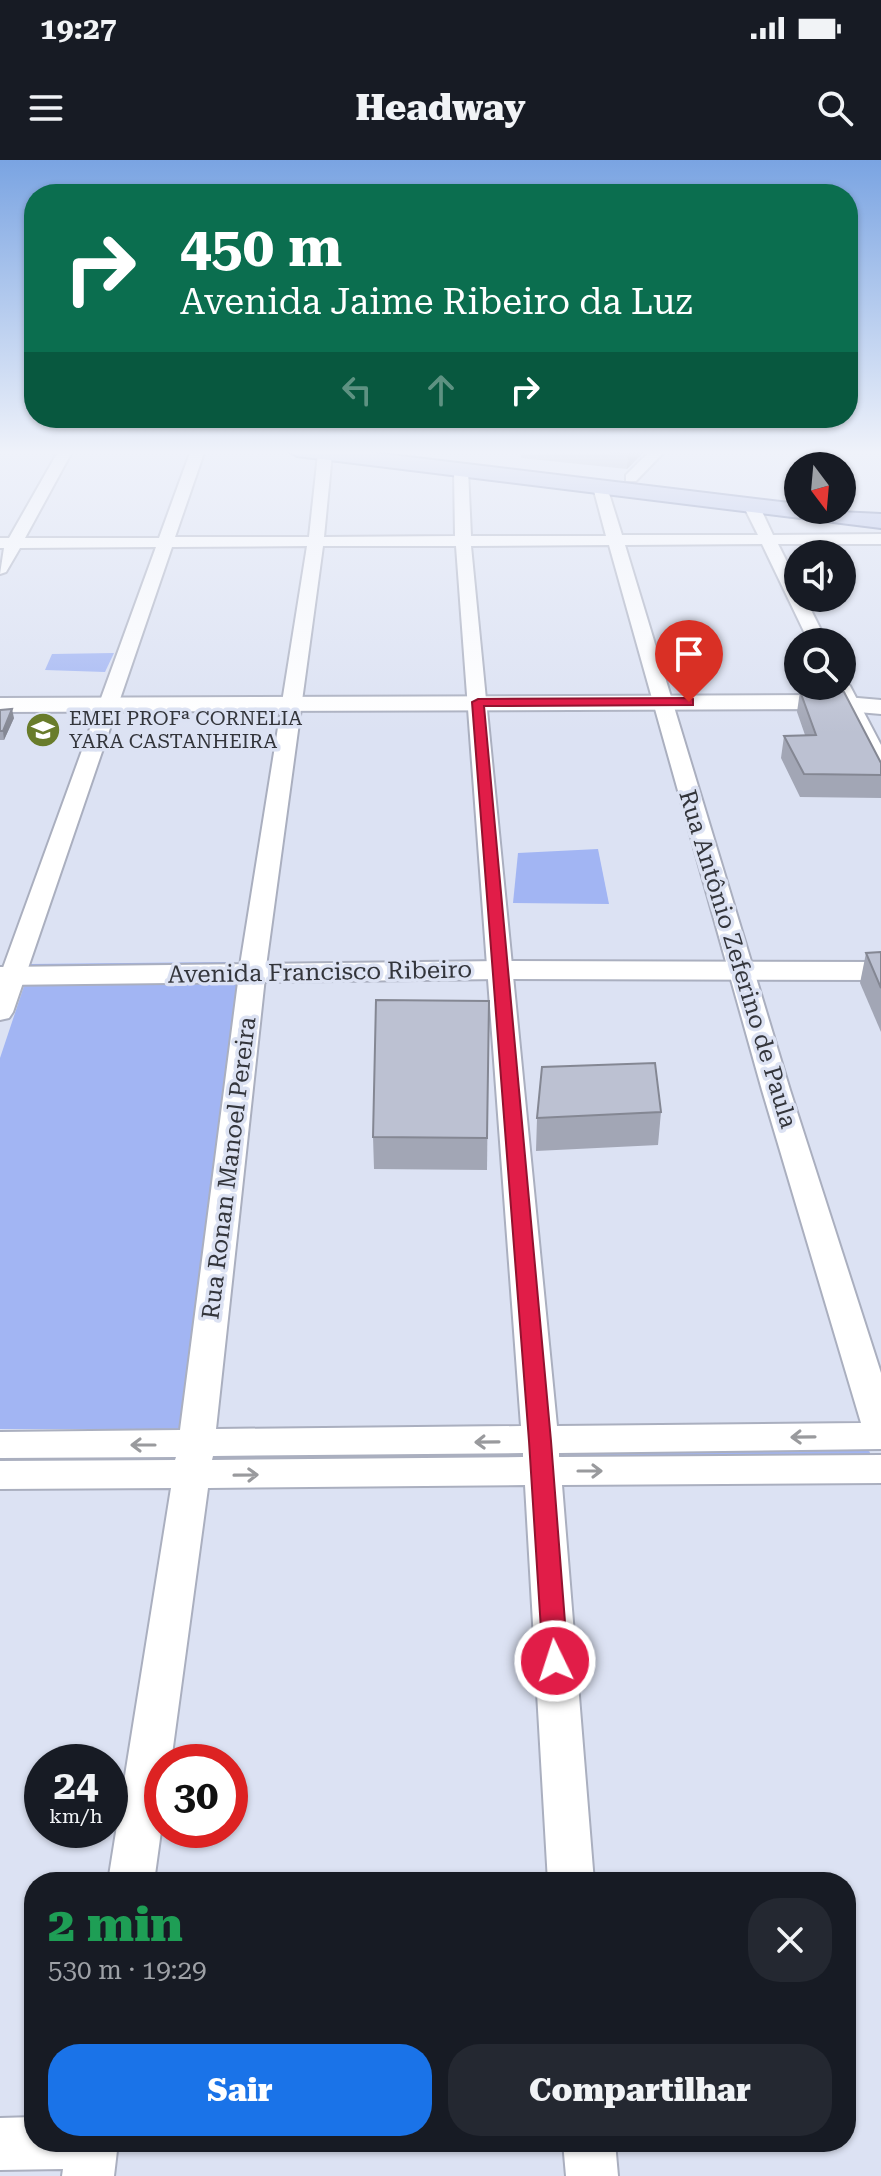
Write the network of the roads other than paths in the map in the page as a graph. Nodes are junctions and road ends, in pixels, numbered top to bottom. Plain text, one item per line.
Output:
1 (7, 544) edge
2 (164, 544) edge
3 (316, 544) edge
4 (463, 544) edge
5 (617, 544) edge
6 (769, 544) edge
7 (0, 569) edge
8 (811, 628) edge
9 (881, 697) edge
10 (856, 698) edge
11 (784, 699) edge
12 (841, 700) edge
13 (849, 700) edge
14 (478, 702) junction
15 (662, 702) junction
16 (292, 703) junction
17 (0, 705) edge
18 (106, 705) junction
19 (881, 707) edge
20 (881, 764) edge
21 (881, 956) edge
22 (501, 964) junction
23 (738, 964) junction
24 (254, 965) junction
25 (8, 967) edge
26 (881, 971) edge
27 (0, 1012) edge
28 (881, 1429) edge
29 (881, 1436) edge
30 (0, 1445) edge
31 (541, 1456) junction
32 (194, 1460) junction
33 (881, 1469) edge
34 (0, 1475) edge
35 (132, 1872) edge
36 (570, 1872) edge
37 (24, 2143) edge
38 (0, 2144) edge
39 (91, 2152) edge
40 (590, 2152) edge
41 (88, 2176) edge
42 (592, 2176) edge

1 - 7 street
2 - 18 street
3 - 16 street, Rua Ronan Manoel Pereira
4 - 14 street
5 - 15 street, Rua Antônio Zeferino de Paula
6 - 8 street
9 - 10 street
11 - 15 street
12 - 20 street
13 - 19 street
14 - 15 street
14 - 16 street
14 - 22 street
15 - 23 street, Rua Antônio Zeferino de Paula
16 - 18 street
16 - 24 street, Rua Ronan Manoel Pereira
17 - 18 street
18 - 25 street
21 - 23 street, Avenida Francisco Ribeiro
22 - 23 street, Avenida Francisco Ribeiro
22 - 24 street, Avenida Francisco Ribeiro
22 - 31 street
23 - 26 street, Avenida Francisco Ribeiro
23 - 28 street, Rua Antônio Zeferino de Paula
24 - 25 street, Avenida Francisco Ribeiro
24 - 32 street, Rua Ronan Manoel Pereira
25 - 27 street
29 -> 31 street
32 -> 30 street
31 - 32 street
31 -> 33 street
31 - 36 street
32 - 34 street
32 - 35 street, Rua Ronan Manoel Pereira
37 - 38 street
39 - 41 street
40 - 42 street

